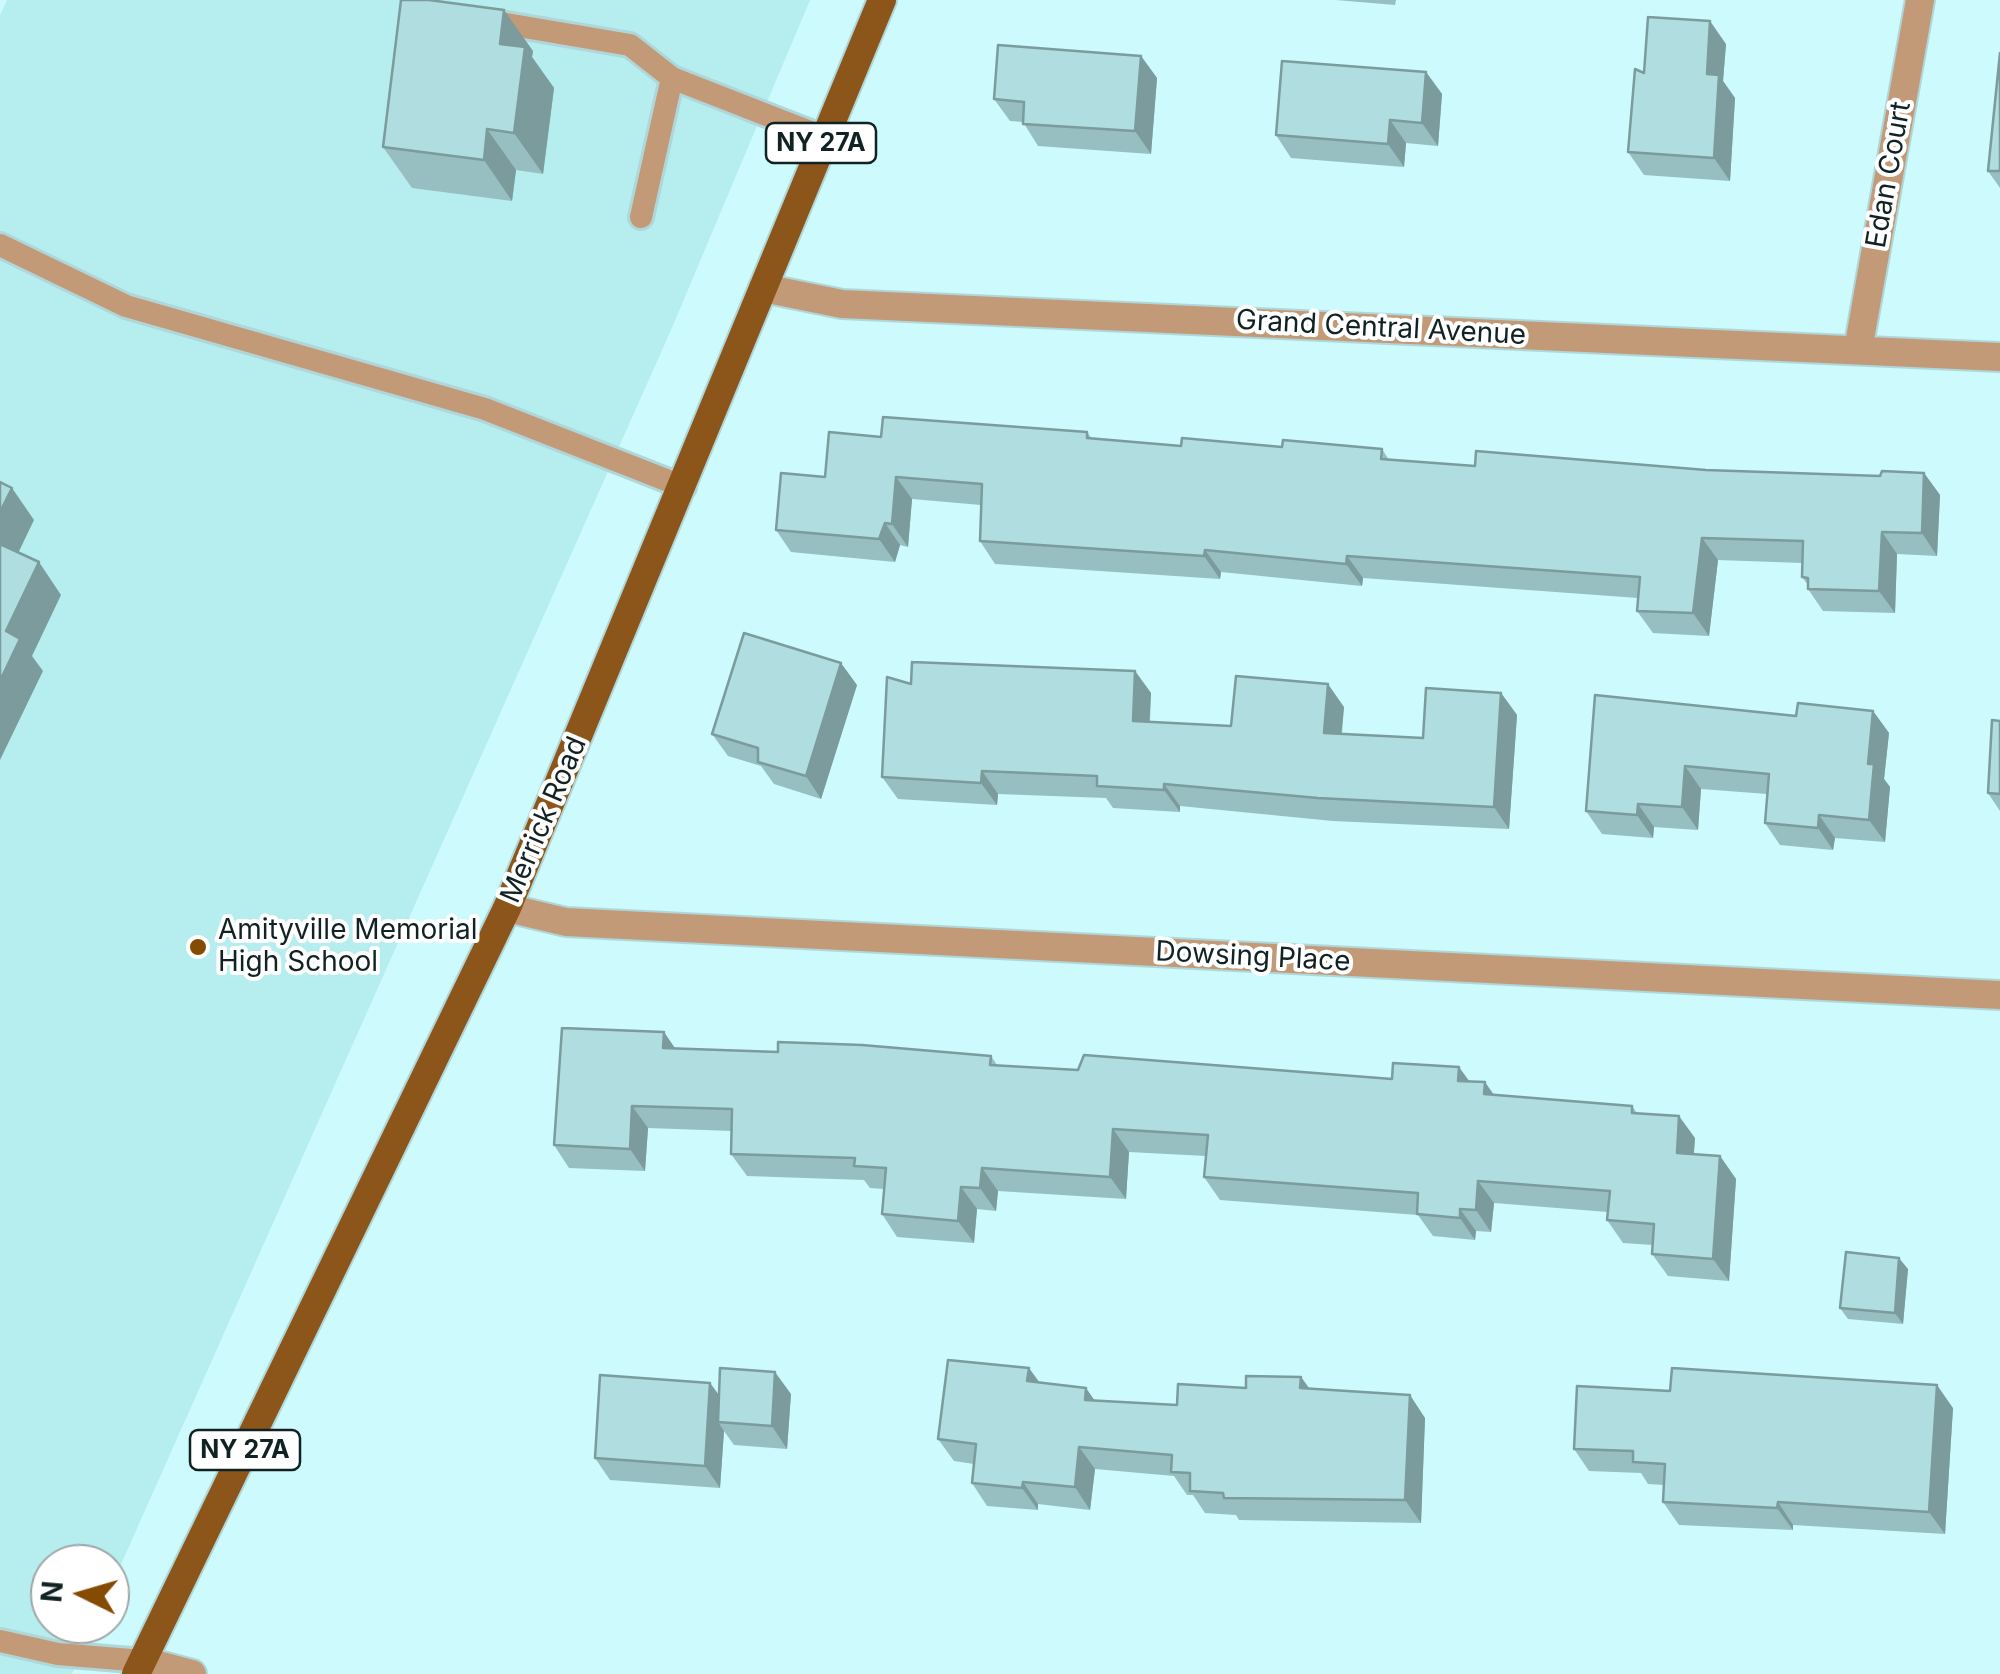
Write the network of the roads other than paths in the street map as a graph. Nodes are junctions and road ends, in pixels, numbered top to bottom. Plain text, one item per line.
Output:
1 (882, 0) edge
2 (1920, 0) edge
3 (465, 17) edge
4 (672, 78) junction
5 (823, 138) junction
6 (641, 217) dead end
7 (0, 245) edge
8 (764, 288) junction
9 (1858, 350) junction
10 (2000, 357) edge
11 (684, 487) junction
12 (507, 908) junction
13 (2000, 995) edge
14 (0, 1641) edge
15 (140, 1668) edge
16 (192, 1674) edge

1 - 5 main road, Merrick Road / NY 27A
2 - 9 street, Edan Court
3 - 4 lane
4 - 5 lane
4 - 6 lane
5 - 8 main road, Merrick Road / NY 27A
7 - 11 lane
8 - 9 street, Grand Central Avenue
8 - 11 main road, Merrick Road / NY 27A
9 - 10 street, Grand Central Avenue
11 - 12 main road, Merrick Road / NY 27A
12 - 13 street, Dowsing Place
12 - 15 main road, Merrick Road / NY 27A
14 - 15 lane
15 - 16 street

